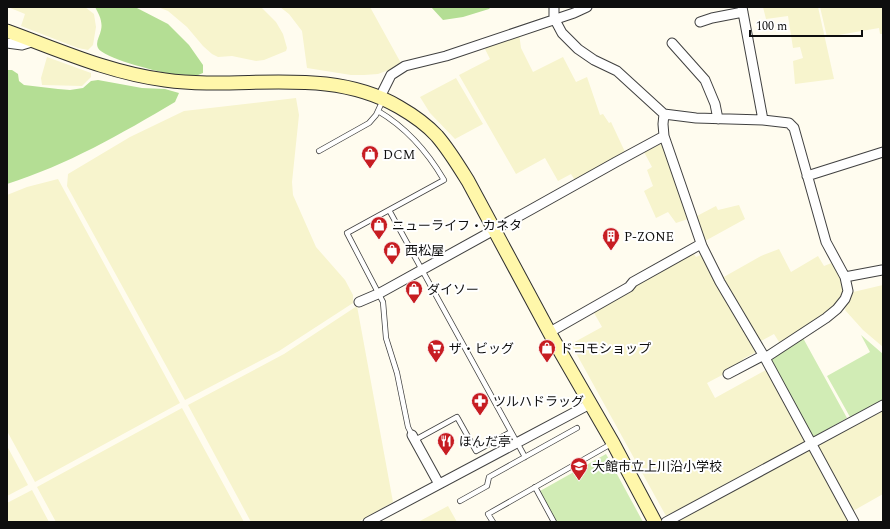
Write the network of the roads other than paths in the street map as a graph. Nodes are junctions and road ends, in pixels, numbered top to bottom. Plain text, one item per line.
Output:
1 (554, 7) edge
2 (587, 7) edge
3 (743, 9) edge
4 (554, 18) junction
5 (700, 22) dead end
6 (7, 31) edge
7 (35, 41) junction
8 (7, 43) edge
9 (672, 43) dead end
10 (382, 98) junction
11 (378, 111) junction
12 (664, 114) junction
13 (718, 118) junction
14 (763, 120) junction
15 (664, 136) junction
16 (319, 151) dead end
17 (883, 152) edge
18 (807, 176) junction
19 (389, 210) junction
20 (494, 230) junction
21 (701, 244) junction
22 (422, 269) junction
23 (882, 270) dead end
24 (845, 276) junction
25 (380, 293) junction
26 (359, 302) dead end
27 (550, 332) junction
28 (764, 357) junction
29 (728, 374) dead end
30 (590, 404) junction
31 (883, 405) edge
32 (577, 428) dead end
33 (511, 432) junction
34 (413, 438) junction
35 (517, 442) junction
36 (613, 443) junction
37 (812, 443) junction
38 (525, 457) junction
39 (439, 484) junction
40 (535, 487) junction
41 (460, 500) dead end
42 (368, 522) edge
43 (492, 522) edge
44 (554, 522) edge
45 (655, 522) edge
46 (666, 522) edge
47 (854, 522) edge

1 - 4 street
2 - 4 street
3 - 5 street
3 - 14 street
4 - 10 street
4 - 12 street
6 - 7 street
7 - 8 street
7 - 10 street
9 - 13 street
10 - 11 lane
10 - 20 street
11 - 16 lane
11 - 19 lane
12 - 13 street
12 - 15 street
13 - 14 street
14 - 18 street
15 - 20 street
15 - 21 street
17 - 18 street
18 - 24 street
19 - 22 lane
19 - 25 lane
20 - 22 street
20 - 27 street
21 - 27 street
21 - 28 street
22 - 25 street
22 - 33 lane
23 - 24 street
24 - 28 street
25 - 26 street
25 - 34 lane
27 - 30 street
28 - 29 street
28 - 37 street
30 - 35 street
30 - 36 street
31 - 37 street
32 - 38 lane
33 - 34 lane
33 - 35 lane
34 - 39 street
35 - 38 lane
35 - 39 street
36 - 40 lane
36 - 45 street
37 - 46 street
37 - 47 street
38 - 41 lane
39 - 42 street
40 - 43 lane
40 - 44 lane

